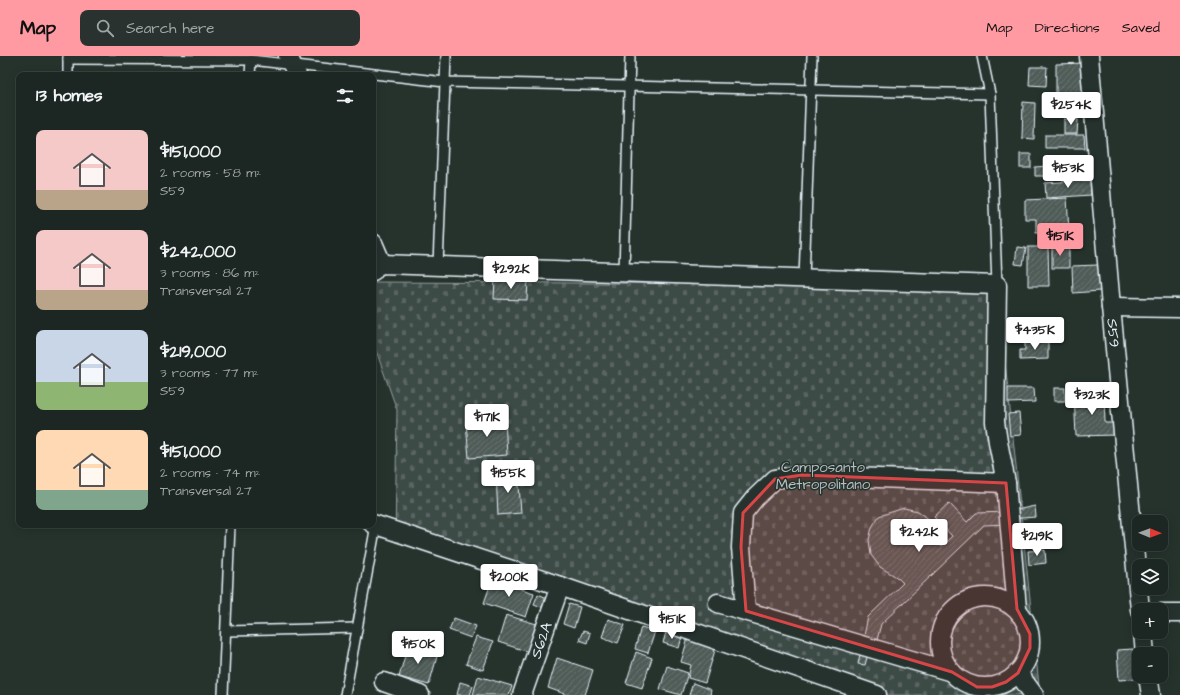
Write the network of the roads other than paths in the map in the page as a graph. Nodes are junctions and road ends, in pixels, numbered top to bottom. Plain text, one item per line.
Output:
1 (446, 56) edge
2 (630, 56) edge
3 (812, 56) edge
4 (982, 56) edge
5 (1089, 56) edge
6 (68, 57) edge
7 (251, 60) junction
8 (292, 65) edge
9 (68, 72) edge
10 (250, 72) edge
11 (355, 72) edge
12 (376, 74) edge
13 (445, 82) junction
14 (629, 86) junction
15 (811, 90) junction
16 (990, 94) junction
17 (438, 266) junction
18 (378, 267) edge
19 (624, 272) junction
20 (804, 279) junction
21 (997, 285) junction
22 (1111, 307) junction
23 (1180, 308) edge
24 (1006, 483) junction
25 (376, 524) edge
26 (230, 528) edge
27 (374, 528) edge
28 (560, 586) junction
29 (718, 603) dead end
30 (1139, 603) edge
31 (1017, 609) junction
32 (746, 611) junction
33 (1168, 613) edge
34 (1180, 613) edge
35 (358, 628) junction
36 (226, 631) junction
37 (952, 672) junction
38 (1018, 673) junction
39 (384, 682) dead end
40 (1149, 683) edge
41 (223, 695) edge
42 (345, 695) edge
43 (420, 695) edge
44 (522, 695) edge
45 (877, 695) edge
46 (1034, 695) edge
47 (1150, 695) edge

1 - 13 lane
2 - 14 lane
3 - 15 lane
4 - 16 lane
5 - 22 street, S59
6 - 7 lane
6 - 9 lane
7 - 8 lane
7 - 10 lane
8 - 11 lane
12 - 13 lane
13 - 14 lane
13 - 17 lane
14 - 15 lane
14 - 19 lane
15 - 16 lane
15 - 20 lane
16 - 21 lane
17 - 18 street
17 - 19 street
19 - 20 street
20 - 21 street
21 - 24 street
22 - 23 street
22 - 30 street, S59
24 - 31 street
24 - 32 street
25 - 28 street
26 - 36 lane
27 - 35 lane
28 - 44 street, S62A
28 - 45 street
29 - 32 street
31 - 37 street
31 - 38 street
32 - 37 street
33 - 34 street
35 - 36 lane
35 - 42 lane
36 - 41 lane
37 - 38 street
38 - 46 street
39 - 43 street
40 - 47 street

